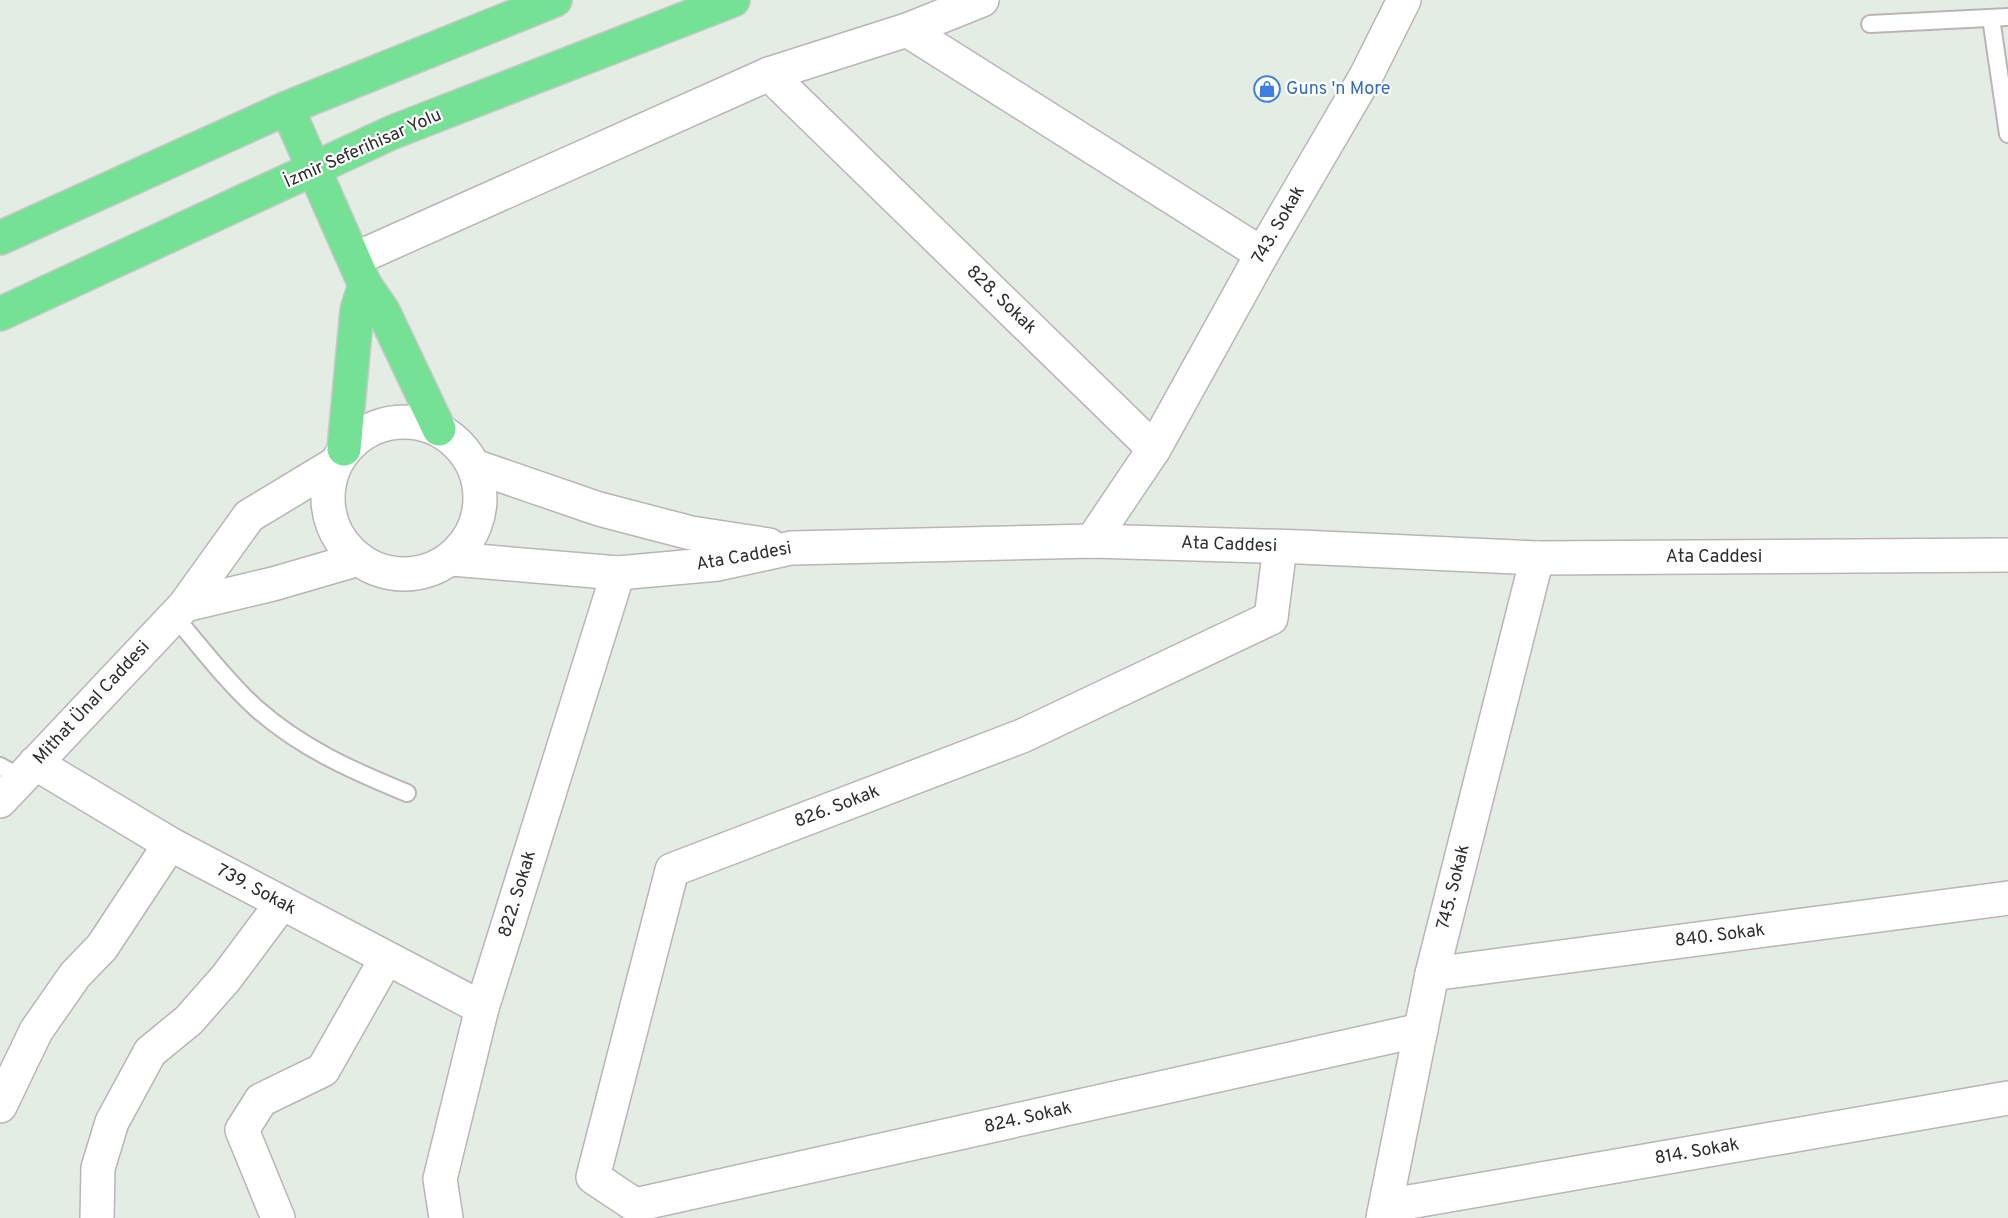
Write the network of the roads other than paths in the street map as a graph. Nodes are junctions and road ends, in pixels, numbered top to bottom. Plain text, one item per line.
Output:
1 (555, 0) edge
2 (734, 0) edge
3 (982, 0) edge
4 (1404, 0) edge
5 (1991, 18) junction
6 (2008, 18) edge
7 (1870, 24) dead end
8 (907, 30) junction
9 (769, 74) junction
10 (287, 108) junction
11 (2008, 134) edge
12 (315, 170) junction
13 (0, 238) edge
14 (1262, 254) junction
15 (360, 272) junction
16 (0, 314) edge
17 (439, 429) junction
18 (1154, 449) junction
19 (339, 457) junction
20 (474, 466) junction
21 (1092, 541) junction
22 (1280, 547) junction
23 (791, 548) junction
24 (2008, 555) edge
25 (1537, 558) junction
26 (359, 559) junction
27 (452, 559) junction
28 (618, 573) junction
29 (179, 611) junction
30 (14, 777) edge
31 (407, 793) dead end
32 (170, 844) junction
33 (2008, 898) edge
34 (282, 903) junction
35 (386, 959) junction
36 (1432, 974) junction
37 (482, 1008) junction
38 (1420, 1030) junction
39 (2008, 1098) edge
40 (0, 1106) edge
41 (635, 1205) joint
42 (1384, 1212) edge
43 (97, 1218) edge
44 (278, 1218) edge
45 (446, 1218) edge

1 - 10 main road
2 - 12 main road, İzmir Seferihisar Yolu
3 - 8 street
4 - 14 street, 743. Sokak
5 - 6 lane
5 - 7 lane
5 - 11 lane
8 - 9 street
8 - 14 street
9 - 15 street
9 - 18 street, 828. Sokak
10 - 12 main road
10 - 13 main road
12 - 15 main road
12 - 16 main road, İzmir Seferihisar Yolu
14 - 18 street, 743. Sokak
15 - 17 main road
15 - 19 main road
17 - 19 street
17 - 20 street
18 - 21 street
19 - 26 street
19 - 29 street, Mithat Ünal Caddesi
20 - 23 street
20 - 27 street
21 - 22 street, Ata Caddesi
21 - 23 street, Ata Caddesi
22 - 25 street, Ata Caddesi
22 - 41 street, 826. Sokak
23 - 28 street, Ata Caddesi
24 - 25 street, Ata Caddesi
25 - 36 street, 745. Sokak
26 - 27 street
26 - 29 street
27 - 28 street, Ata Caddesi
28 - 37 street, 822. Sokak
29 - 30 street, Mithat Ünal Caddesi
29 - 31 lane
30 - 32 street, 739. Sokak
32 - 34 street, 739. Sokak
32 - 40 street
33 - 36 street, 840. Sokak
34 - 35 street, 739. Sokak
34 - 43 street
35 - 37 street, 739. Sokak
35 - 44 street
36 - 38 street, 745. Sokak
37 - 45 street, 822. Sokak
38 - 41 street, 824. Sokak
38 - 42 street, 745. Sokak
39 - 42 street, 814. Sokak

